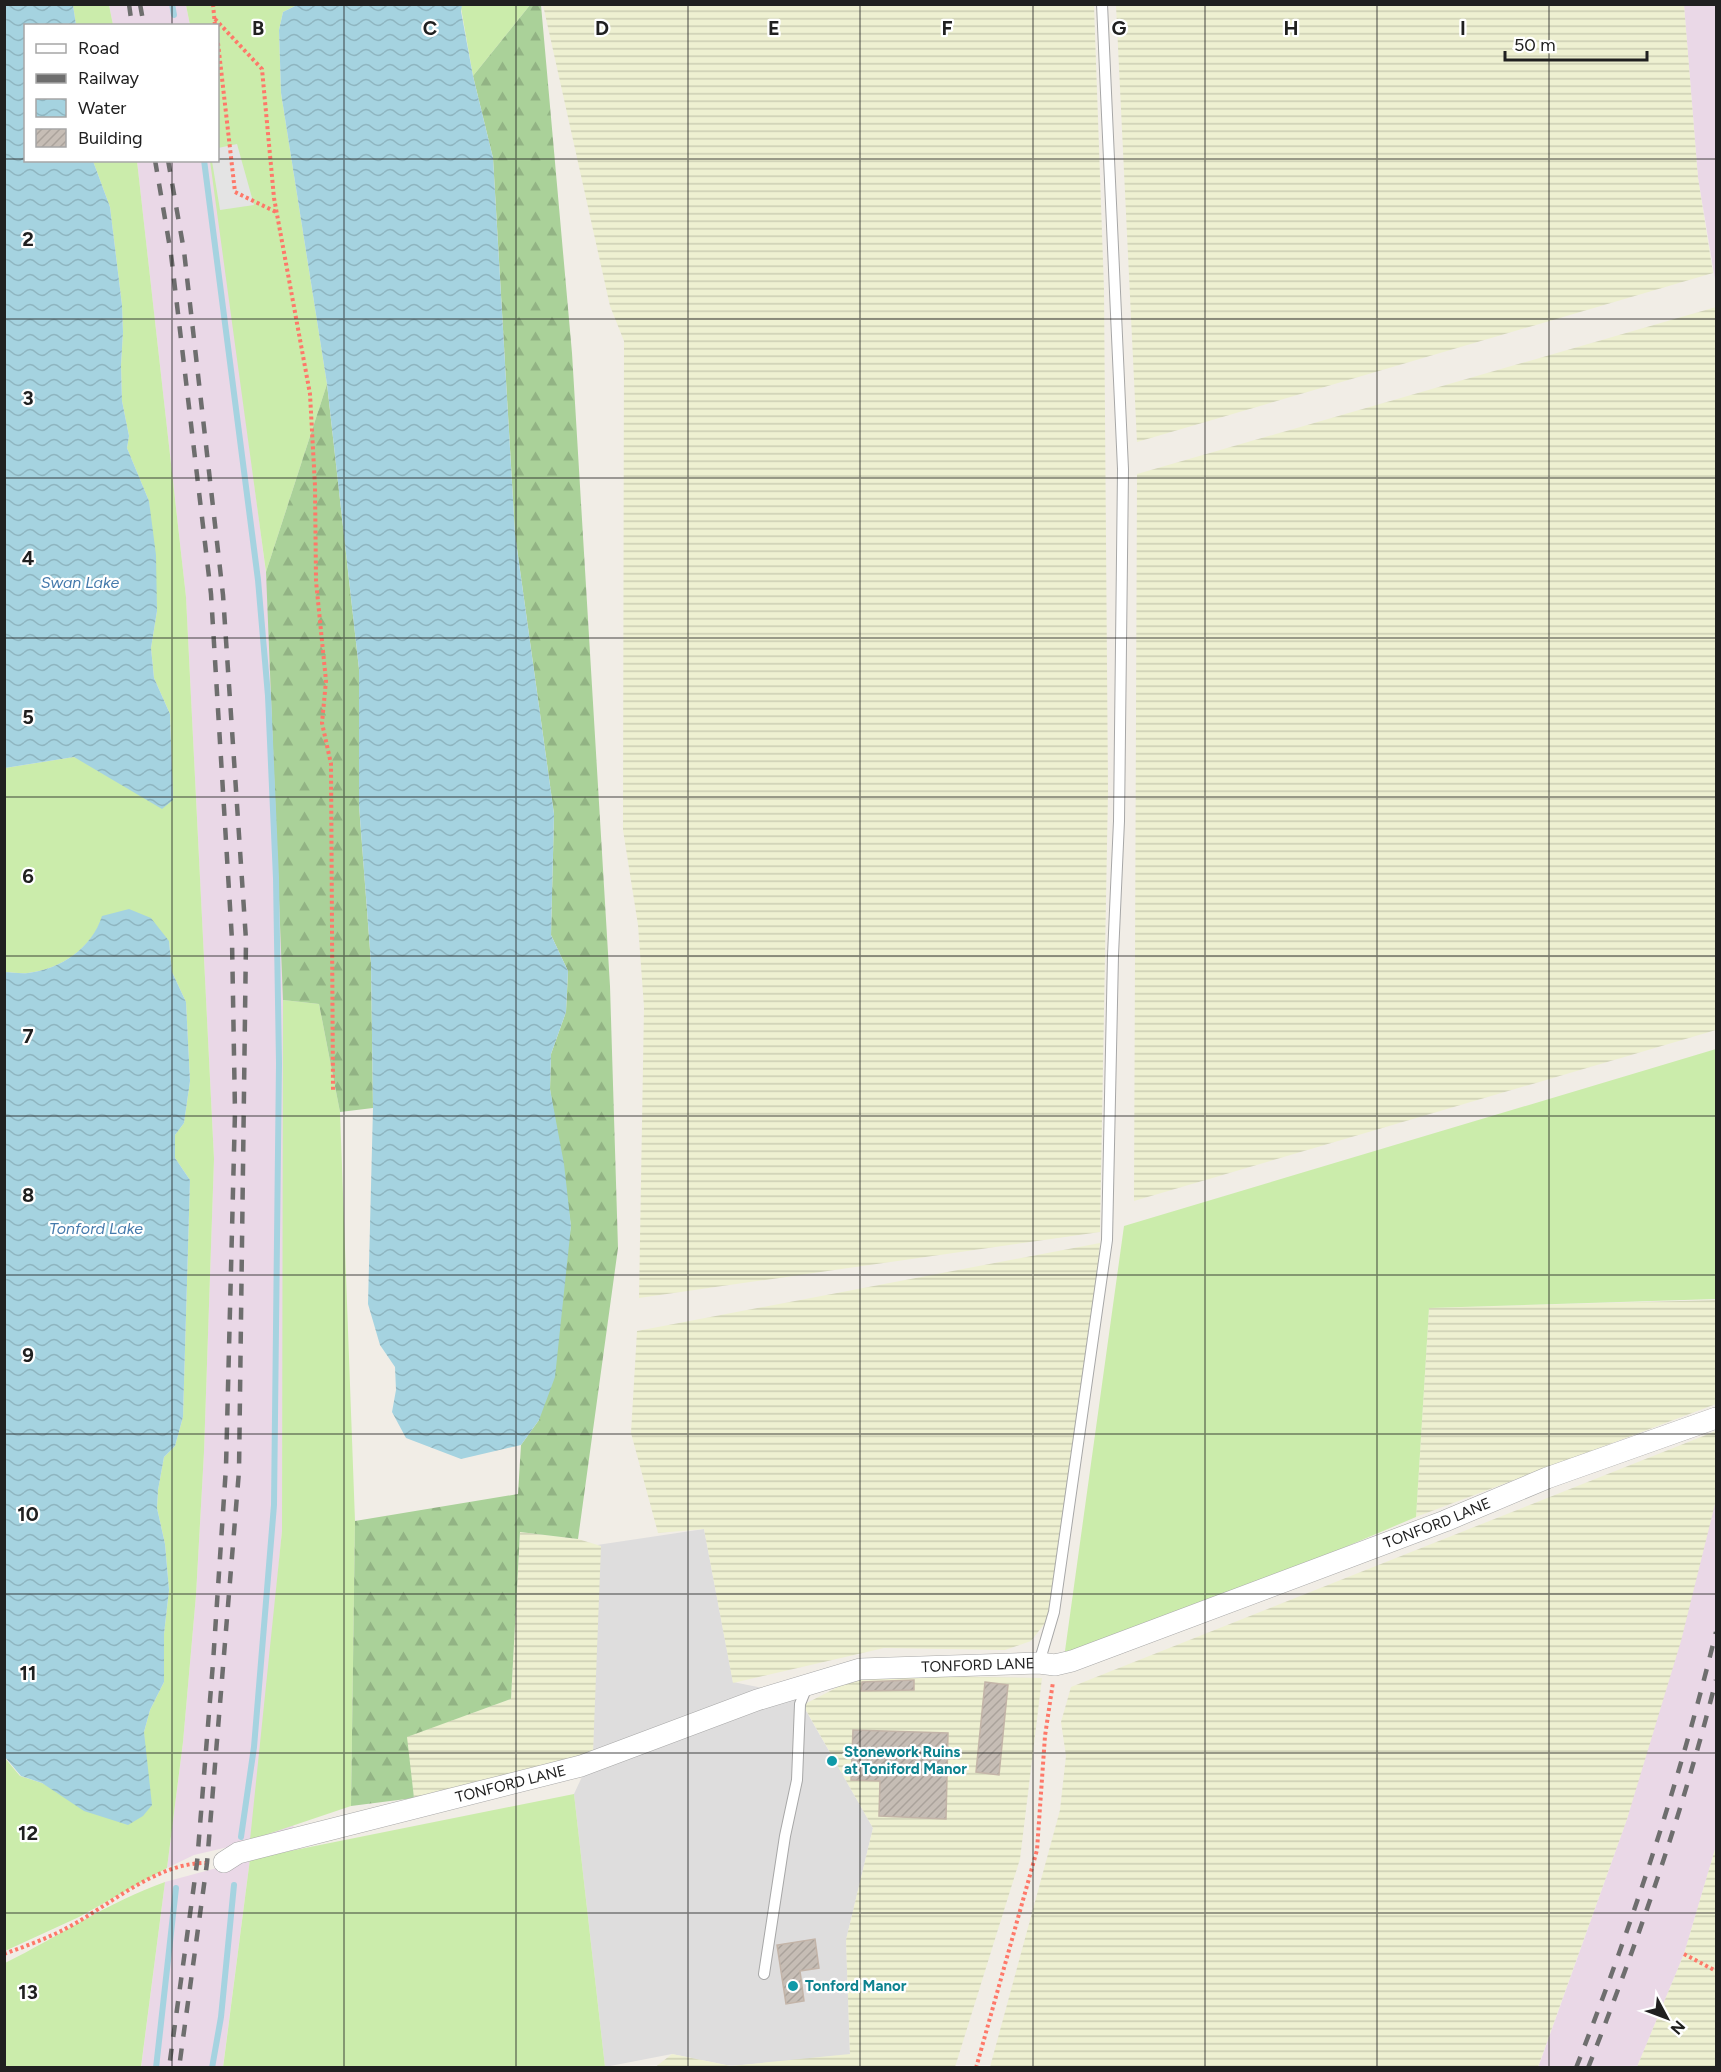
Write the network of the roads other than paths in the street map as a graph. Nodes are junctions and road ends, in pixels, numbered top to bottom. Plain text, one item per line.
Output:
1 (1102, 4) edge
2 (1716, 1418) edge
3 (1047, 1664) junction
4 (809, 1683) junction
5 (224, 1862) road end
6 (764, 1974) dead end

1 - 3 lane
2 - 3 street, TONFORD LANE
3 - 4 street, TONFORD LANE
4 - 5 street, TONFORD LANE
4 - 6 lane

